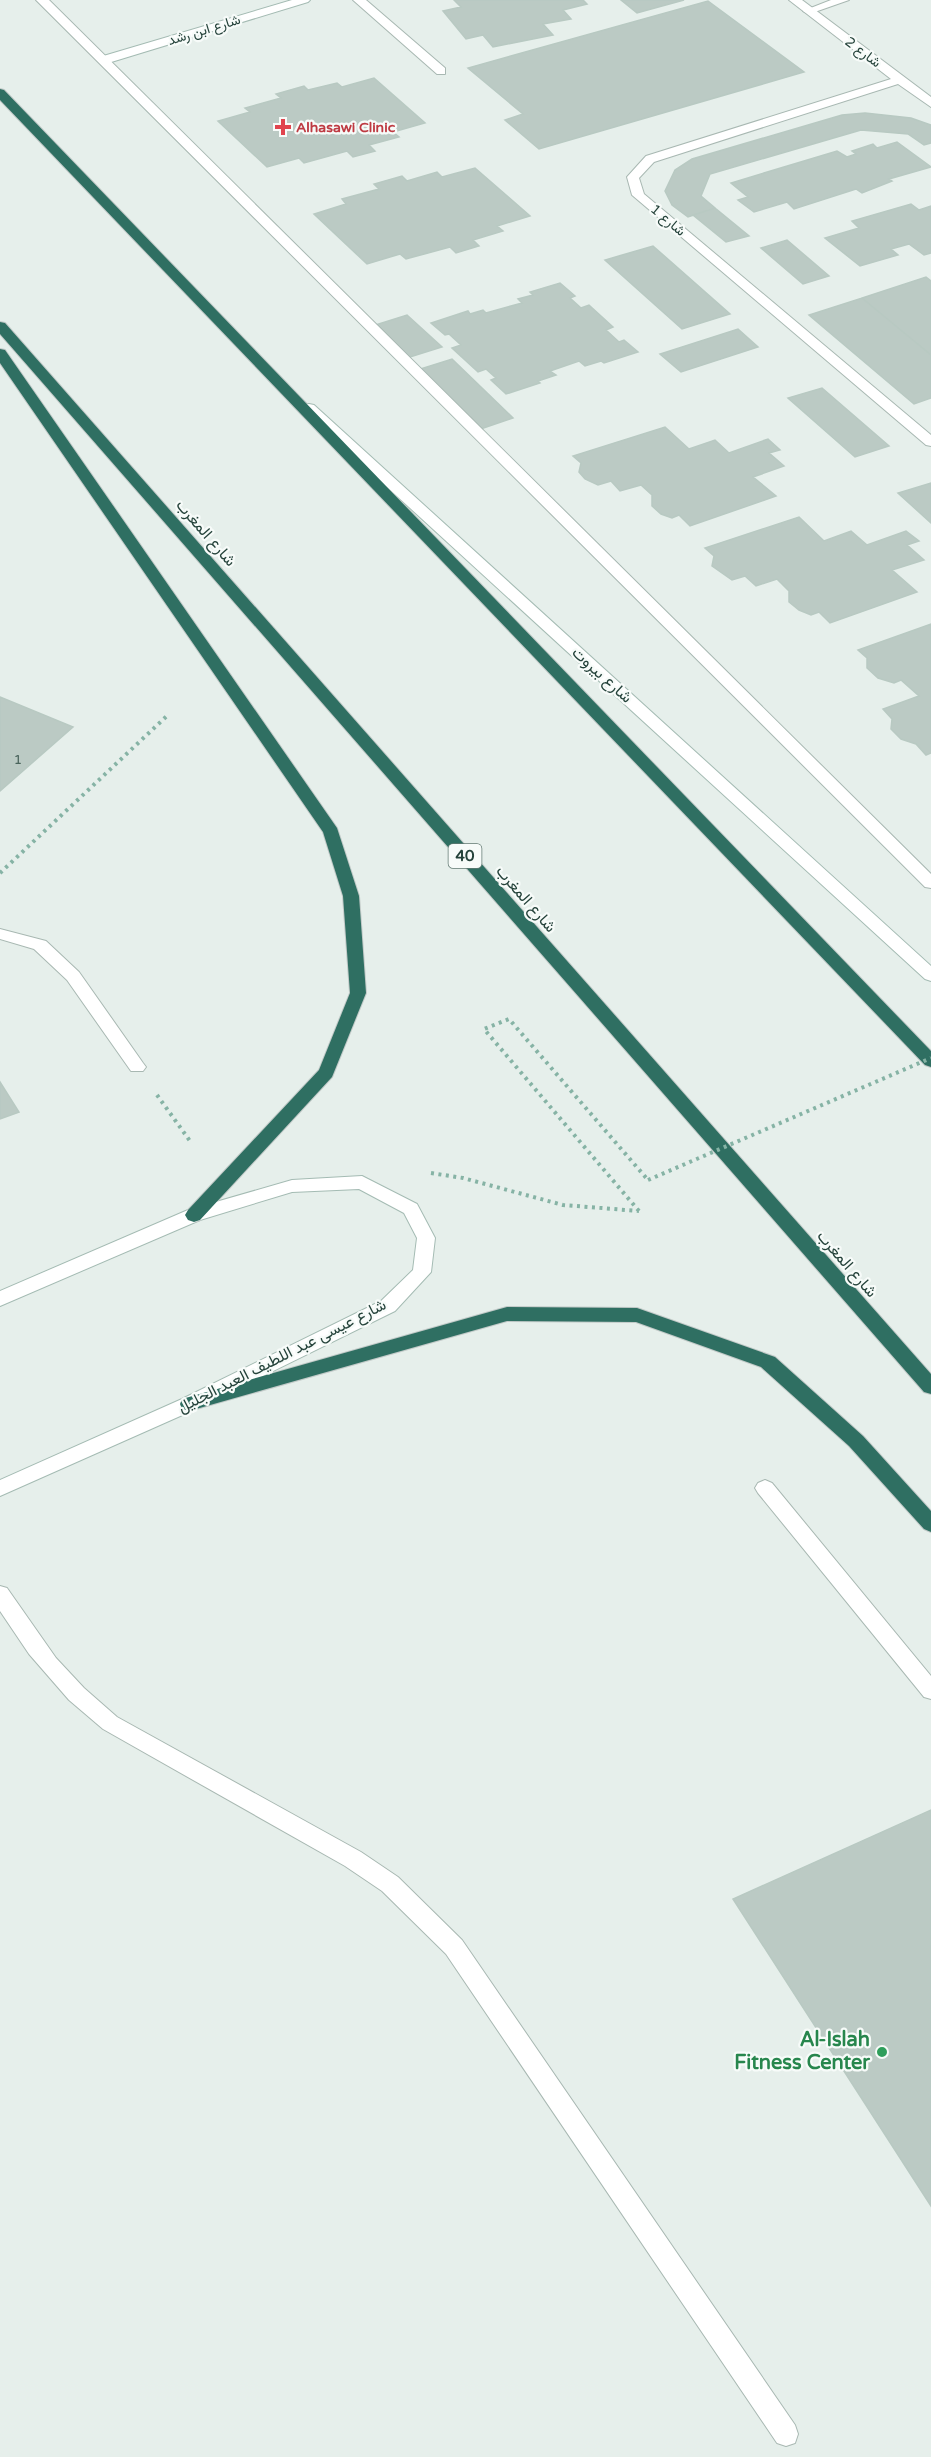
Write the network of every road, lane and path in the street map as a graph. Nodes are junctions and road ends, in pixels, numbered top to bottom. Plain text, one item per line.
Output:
1 (42, 0) edge
2 (304, 0) edge
3 (359, 0) edge
4 (795, 0) edge
5 (843, 0) edge
6 (809, 11) junction
7 (104, 60) junction
8 (441, 71) dead end
9 (899, 80) junction
10 (0, 93) edge
11 (931, 103) edge
12 (0, 326) edge
13 (0, 353) edge
14 (273, 376) junction
15 (931, 442) edge
16 (169, 714) dead end
17 (0, 873) edge
18 (931, 883) edge
19 (0, 934) edge
20 (931, 975) edge
21 (931, 1060) edge
22 (137, 1067) joint
23 (190, 1141) dead end
24 (362, 1182) junction
25 (194, 1215) junction
26 (0, 1299) edge
27 (931, 1387) edge
28 (189, 1404) junction
29 (0, 1488) edge
30 (765, 1488) dead end
31 (931, 1524) edge
32 (0, 1594) edge
33 (931, 1691) edge
34 (786, 2434) dead end

1 - 7 main road
2 - 7 main road, شارع ابن رشد
3 - 8 main road
4 - 6 main road, شارع 2
5 - 6 main road
6 - 9 main road, شارع 2
7 - 18 main road
9 - 11 main road, شارع 2
9 - 15 main road, شارع 1
10 - 14 highway
12 - 27 highway, شارع المغرب / 40
13 - 25 highway
14 - 20 main road, شارع بيروت
14 - 21 highway
16 - 17 path
19 - 22 main road
21 - 24 path, bridge
22 - 23 path
24 - 25 main road
24 - 28 main road, شارع عيسى عبد اللطيف العبد الجليل
25 - 26 main road
28 - 29 main road, شارع عيسى عبد اللطيف العبد الجليل
28 - 31 highway
30 - 33 main road
32 - 34 main road

